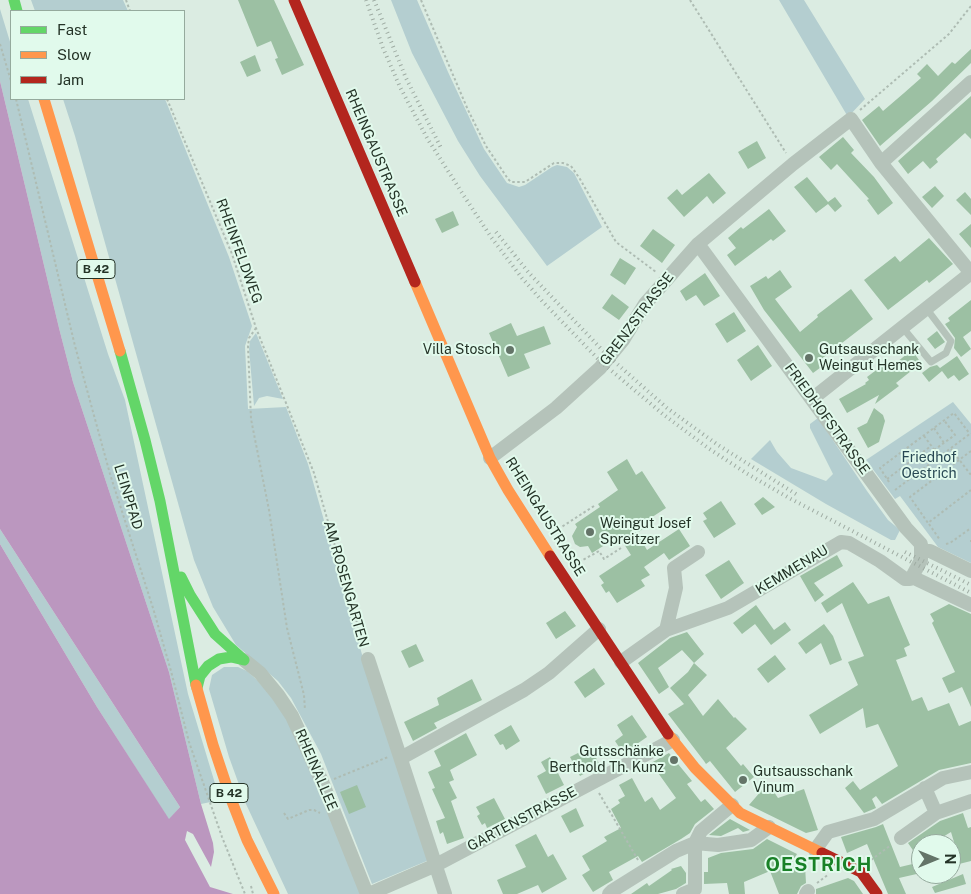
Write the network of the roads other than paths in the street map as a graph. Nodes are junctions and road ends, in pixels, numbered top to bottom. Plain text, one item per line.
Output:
1 (294, 0) edge
2 (971, 82) edge
3 (44, 100) edge
4 (881, 163) junction
5 (698, 244) junction
6 (971, 273) edge
7 (926, 308) junction
8 (903, 328) junction
9 (812, 399) junction
10 (490, 458) junction
11 (922, 550) junction
12 (698, 552) dead end
13 (172, 559) junction
14 (971, 571) edge
15 (912, 577) junction
16 (971, 605) edge
17 (599, 629) junction
18 (666, 630) junction
19 (368, 659) road end
20 (244, 660) junction
21 (621, 662) junction
22 (197, 688) junction
23 (673, 740) junction
24 (400, 755) junction
25 (971, 772) edge
26 (925, 788) junction
27 (971, 801) edge
28 (732, 805) junction
29 (936, 812) junction
30 (769, 827) junction
31 (901, 838) road end
32 (695, 843) junction
33 (815, 850) junction
34 (436, 864) junction
35 (689, 891) edge
36 (274, 894) edge
37 (368, 894) edge
38 (445, 894) edge
39 (609, 894) edge
40 (877, 894) edge

1 - 10 main road, RHEINGAUSTRASSE
2 - 4 street
3 - 13 main road, B 42
4 - 5 street, GRENZSTRASSE
4 - 6 street
5 - 9 street, FRIEDHOFSTRASSE
5 - 10 street, GRENZSTRASSE
6 - 7 street
7 - 8 street
7 - 8 lane
8 - 9 street
9 - 11 street, FRIEDHOFSTRASSE
10 - 17 main road, RHEINGAUSTRASSE
11 - 14 street
11 - 15 street
12 - 18 street
13 - 20 main road
13 - 22 main road, B 42
15 - 16 street
15 - 18 street, KEMMENAU
17 - 21 main road, RHEINGAUSTRASSE
17 - 24 street
18 - 21 street, KEMMENAU
19 - 24 street, AM ROSENGARTEN
20 - 22 main road
20 - 37 street, RHEINALLEE
21 - 23 main road, RHEINGAUSTRASSE
22 - 36 main road, B 42
23 - 28 main road, RHEINGAUSTRASSE
23 - 34 street, GARTENSTRASSE
24 - 34 street, AM ROSENGARTEN
25 - 26 street
26 - 29 street
26 - 33 street
27 - 29 street
28 - 30 main road, RHEINGAUSTRASSE
28 - 32 street
29 - 31 street
30 - 32 street
30 - 33 main road, RHEINGAUSTRASSE
32 - 35 street
32 - 39 street
33 - 40 main road, RHEINGAUSTRASSE
34 - 37 street, GARTENSTRASSE
34 - 38 street, AM ROSENGARTEN

